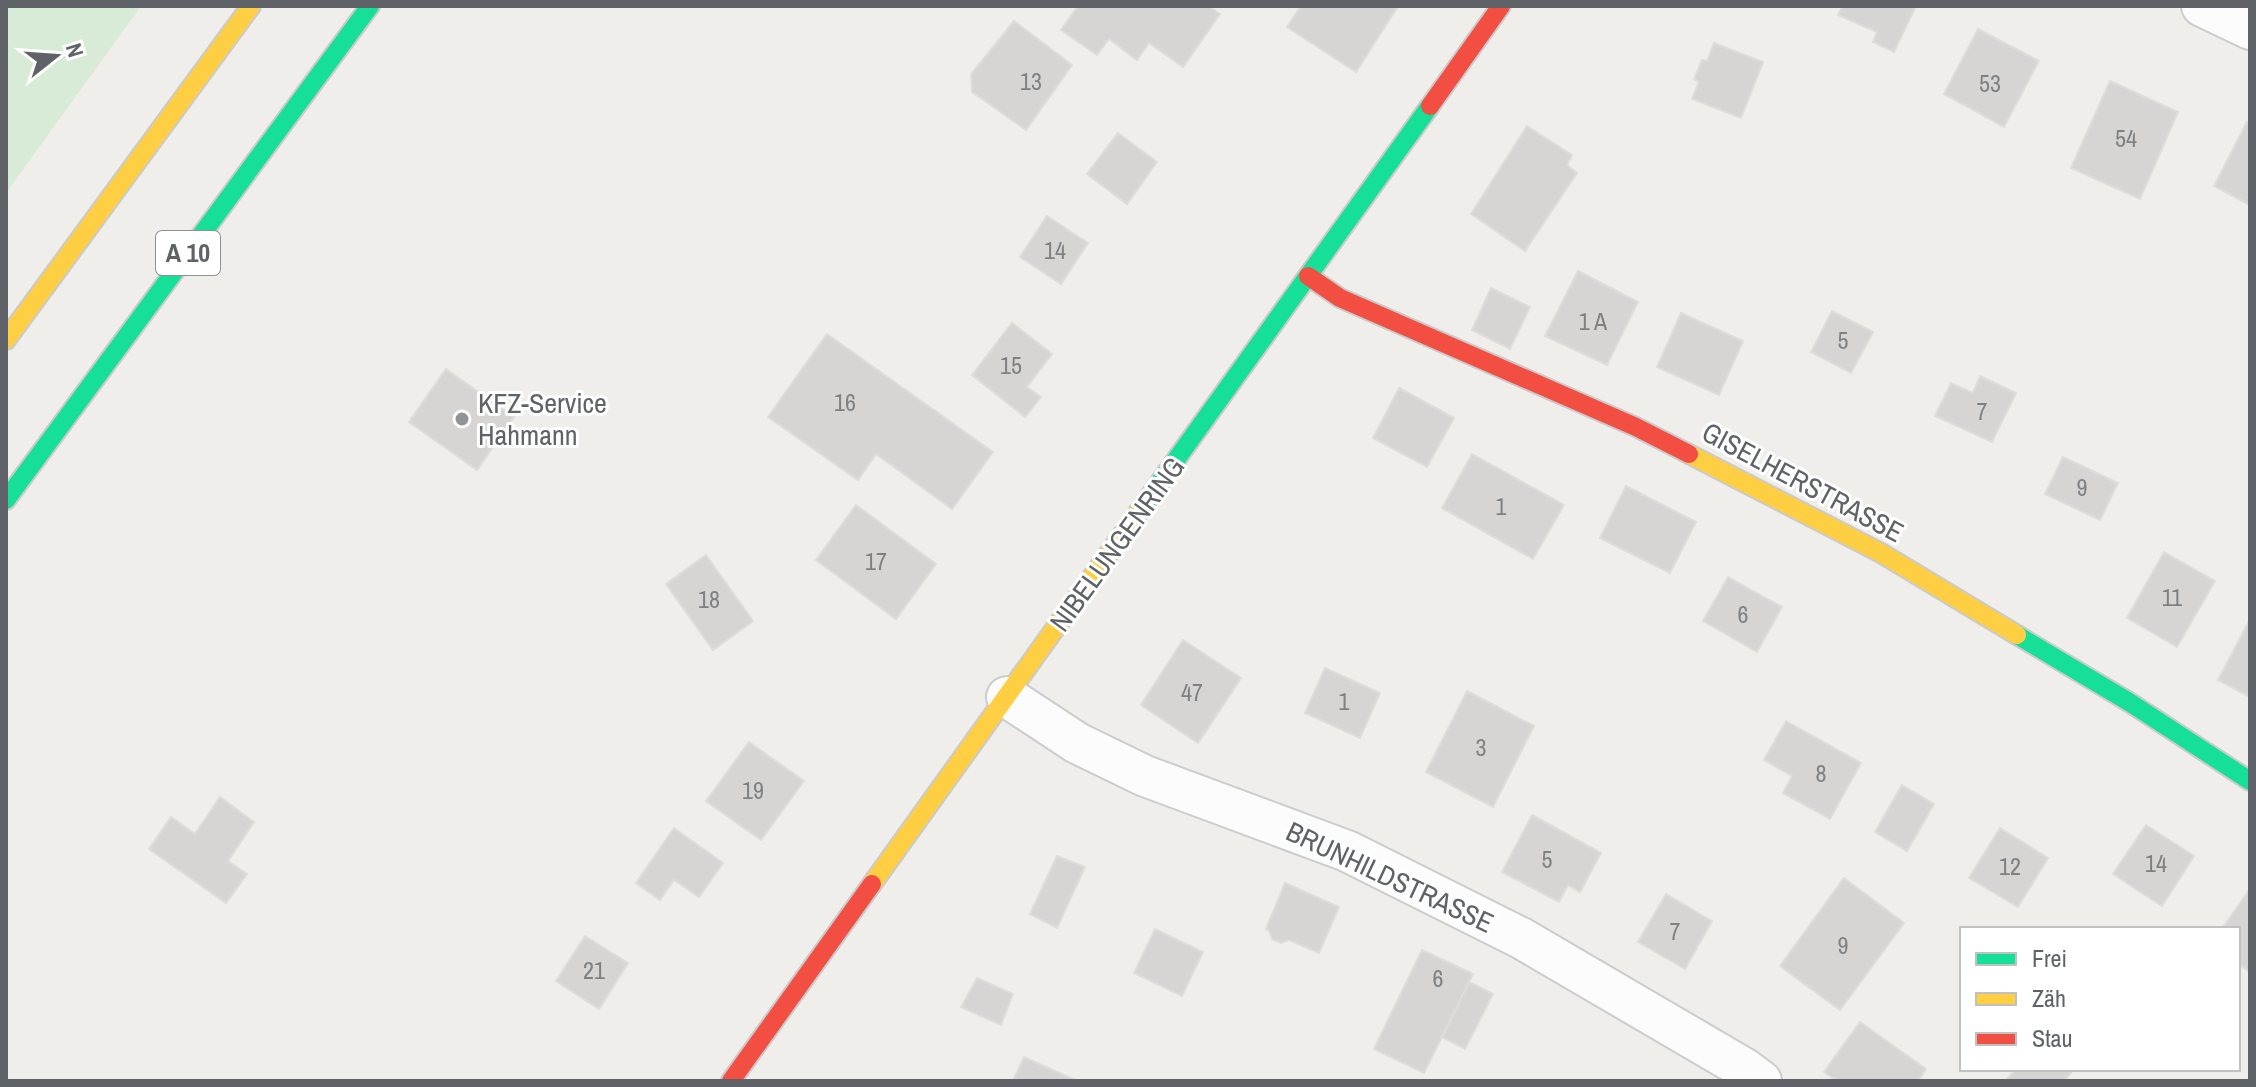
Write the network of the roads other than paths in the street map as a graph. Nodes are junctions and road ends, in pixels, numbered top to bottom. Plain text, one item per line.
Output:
1 (251, 6) edge
2 (370, 6) edge
3 (1501, 6) edge
4 (2202, 6) edge
5 (2250, 29) edge
6 (1308, 276) junction
7 (6, 340) edge
8 (6, 500) edge
9 (1007, 697) junction
10 (2250, 781) edge
11 (731, 1081) edge
12 (1761, 1081) edge

1 - 7 main road
2 - 8 main road, A 10
3 - 6 main road, NIBELUNGENRING
4 - 5 street
6 - 9 main road, NIBELUNGENRING
6 - 10 main road, GISELHERSTRASSE
9 - 11 main road, NIBELUNGENRING
9 - 12 street, BRUNHILDSTRASSE

